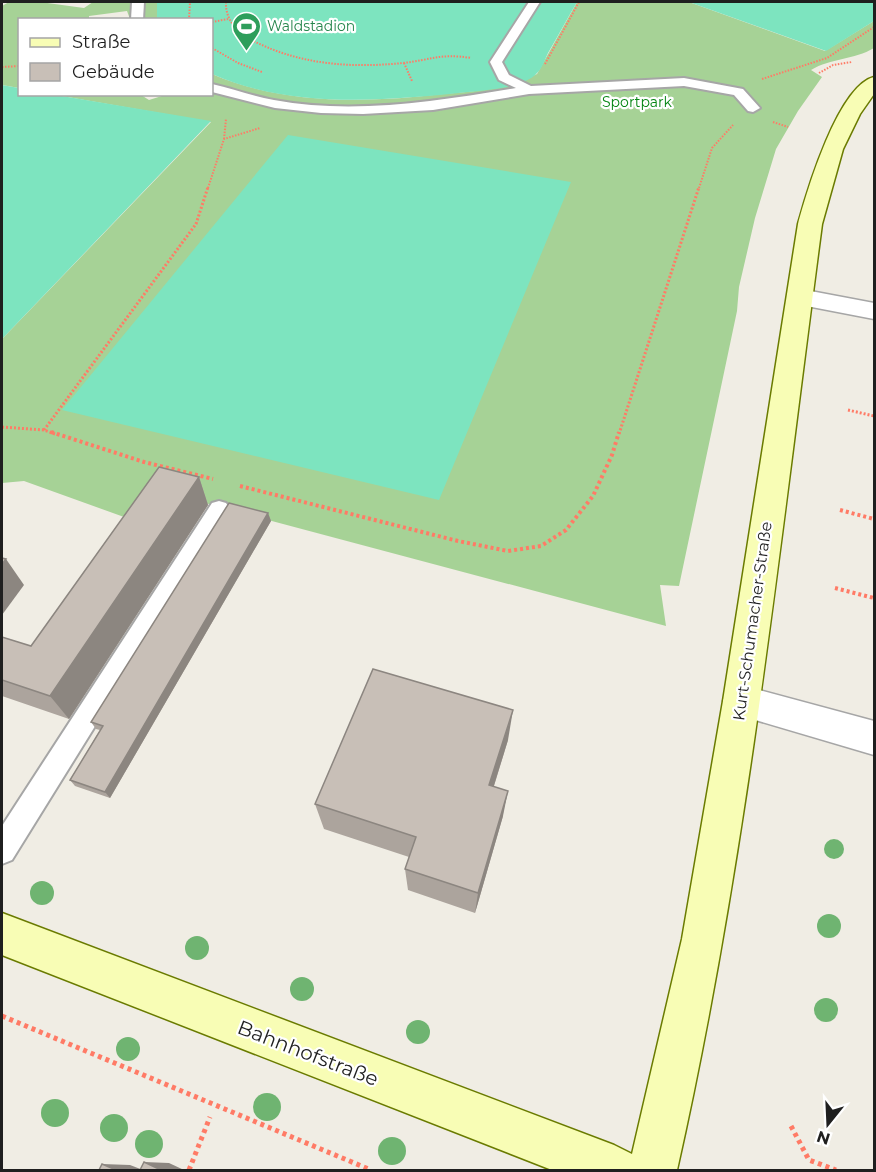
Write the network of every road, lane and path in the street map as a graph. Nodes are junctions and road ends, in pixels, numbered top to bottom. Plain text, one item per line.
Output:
1 (138, 2) edge
2 (190, 2) edge
3 (226, 2) edge
4 (534, 2) edge
5 (579, 2) edge
6 (136, 18) edge
7 (189, 18) edge
8 (228, 19) junction
9 (213, 22) edge
10 (874, 27) edge
11 (213, 49) edge
12 (496, 62) junction
13 (404, 63) junction
14 (18, 66) edge
15 (2, 67) edge
16 (867, 72) edge
17 (819, 73) dead end
18 (272, 74) dead end
19 (411, 80) dead end
20 (213, 88) edge
21 (529, 90) junction
22 (417, 93) dead end
23 (746, 100) junction
24 (425, 107) junction
25 (321, 109) junction
26 (800, 297) junction
27 (874, 311) edge
28 (848, 410) dead end
29 (874, 416) edge
30 (2, 427) edge
31 (44, 430) junction
32 (223, 482) dead end
33 (234, 484) dead end
34 (219, 509) dead end
35 (840, 510) dead end
36 (874, 519) edge
37 (835, 588) dead end
38 (874, 598) edge
39 (741, 701) junction
40 (874, 738) edge
41 (2, 850) edge
42 (2, 934) edge
43 (2, 1016) edge
44 (210, 1117) dead end
45 (791, 1126) dead end
46 (189, 1170) edge
47 (371, 1170) edge
48 (614, 1170) edge
49 (653, 1170) edge
50 (836, 1170) edge

1 - 6 lane
2 - 7 path
3 - 8 path
4 - 12 lane
5 - 21 path
8 - 9 path
8 - 13 path
10 - 23 path
11 - 18 path
12 - 13 path
12 - 21 lane
13 - 19 path
14 - 15 path
16 - 17 path
16 - 26 street, Kurt-Schumacher-Straße
20 - 25 lane
21 - 23 lane
21 - 24 lane
22 - 24 lane
23 - 33 path
24 - 25 lane
25 - 31 path
26 - 27 street
26 - 39 street, Kurt-Schumacher-Straße
28 - 29 path
30 - 31 path
31 - 32 path
34 - 41 lane
35 - 36 path
37 - 38 path
39 - 40 street
39 - 49 street, Kurt-Schumacher-Straße
42 - 48 street, Bahnhofstraße
43 - 47 path
44 - 46 path
45 - 50 path

